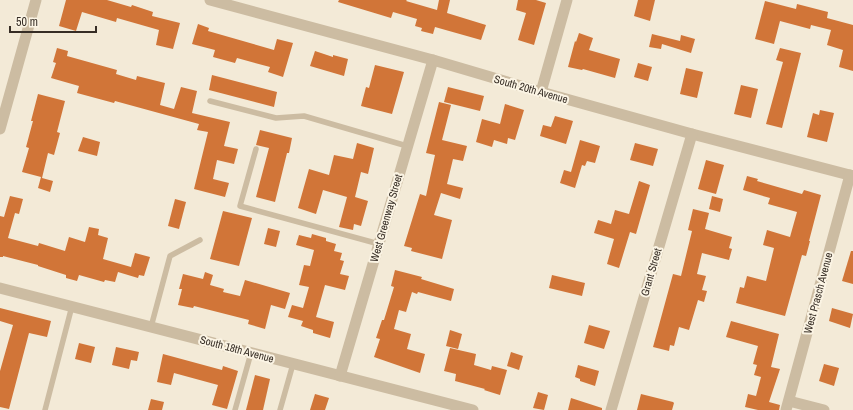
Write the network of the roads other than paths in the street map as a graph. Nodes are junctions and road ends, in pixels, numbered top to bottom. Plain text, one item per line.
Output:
1 (36, 0) edge
2 (210, 0) edge
3 (567, 0) edge
4 (433, 60) junction
5 (541, 92) junction
6 (210, 101) dead end
7 (0, 129) edge
8 (692, 134) junction
9 (407, 146) junction
10 (256, 149) dead end
11 (852, 176) edge
12 (200, 240) dead end
13 (379, 244) junction
14 (0, 288) edge
15 (72, 306) junction
16 (151, 327) junction
17 (251, 353) junction
18 (292, 364) junction
19 (340, 376) junction
20 (787, 405) edge
21 (451, 407) edge
22 (45, 410) edge
23 (235, 410) edge
24 (280, 410) edge
25 (473, 410) edge
26 (611, 410) edge
27 (824, 410) edge

1 - 7 street
2 - 4 street, South 20th Avenue
3 - 5 street
4 - 5 street, South 20th Avenue
4 - 9 street, West Greenway Street
5 - 8 street, South 20th Avenue
6 - 9 lane
8 - 11 street, South 20th Avenue
8 - 26 street, Grant Street
9 - 13 street, West Greenway Street
10 - 13 lane
11 - 20 street, West Prasch Avenue
12 - 16 lane
13 - 19 street, West Greenway Street
14 - 15 street, South 18th Avenue
15 - 16 street, South 18th Avenue
15 - 22 lane
16 - 17 street, South 18th Avenue
17 - 18 street, South 18th Avenue
17 - 23 lane
18 - 19 street, South 18th Avenue
18 - 24 lane
19 - 21 street, South 18th Avenue
20 - 27 street
21 - 25 street, South 18th Avenue

